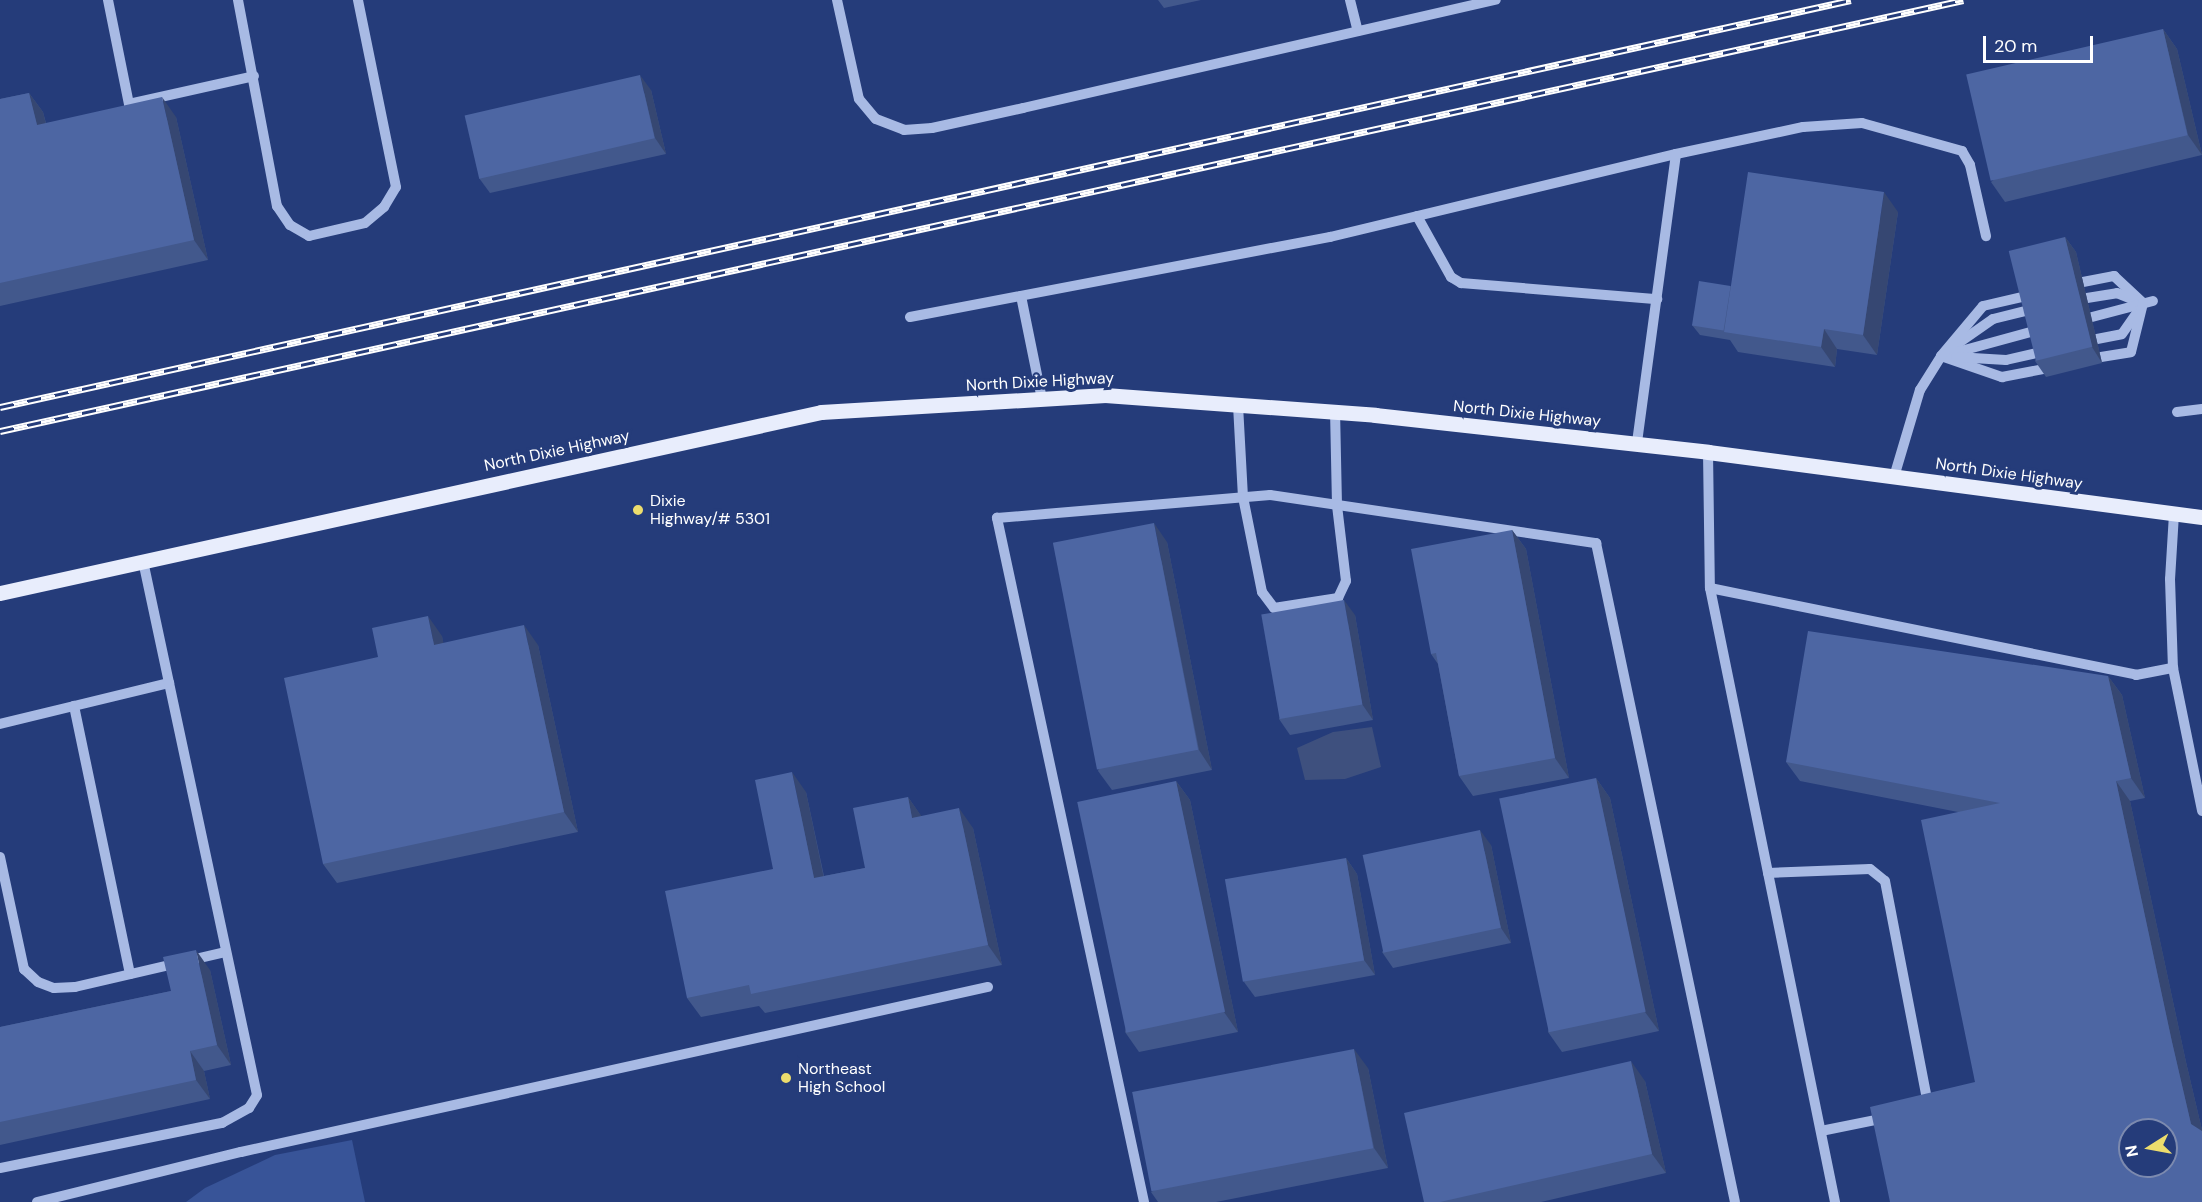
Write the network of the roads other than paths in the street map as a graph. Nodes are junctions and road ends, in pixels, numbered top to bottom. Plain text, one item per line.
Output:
1 (108, 0) edge
2 (237, 0) edge
3 (358, 0) edge
4 (837, 0) edge
5 (1350, 0) edge
6 (1496, 0) edge
7 (1358, 32) junction
8 (254, 76) junction
9 (1676, 154) junction
10 (1417, 216) junction
11 (1986, 236) dead end
12 (2083, 282) dead end
13 (1021, 296) junction
14 (2026, 297) edge
15 (2087, 298) dead end
16 (1657, 299) junction
17 (2148, 302) junction
18 (2030, 310) edge
19 (910, 317) dead end
20 (2092, 317) dead end
21 (2034, 331) edge
22 (2097, 339) dead end
23 (2040, 352) edge
24 (1941, 356) junction
25 (2102, 357) dead end
26 (2044, 369) edge
27 (1042, 399) junction
28 (1238, 405) junction
29 (2202, 409) edge
30 (1335, 412) junction
31 (2177, 412) dead end
32 (1637, 444) junction
33 (1708, 452) junction
34 (1894, 477) junction
35 (1243, 497) junction
36 (1337, 505) junction
37 (2174, 514) junction
38 (2202, 517) edge
39 (143, 561) junction
40 (1710, 588) junction
41 (0, 593) edge
42 (2173, 668) junction
43 (169, 683) junction
44 (74, 706) junction
45 (0, 724) edge
46 (2202, 811) edge
47 (0, 857) edge
48 (1768, 873) junction
49 (226, 952) junction
50 (130, 974) junction
51 (988, 987) dead end
52 (1821, 1131) junction
53 (0, 1168) edge
54 (37, 1202) edge
55 (1144, 1202) edge
56 (1735, 1202) edge
57 (1835, 1202) edge

1 - 8 lane
2 - 8 lane
3 - 8 lane
4 - 7 lane
5 - 7 lane
6 - 7 lane
9 - 10 lane
9 - 11 lane
9 - 16 lane
10 - 13 lane
10 - 16 lane
12 - 17 lane
13 - 19 lane
13 - 27 lane
14 - 24 lane
15 - 17 lane
16 - 32 lane
17 - 20 lane
17 - 22 lane
17 - 25 lane
18 - 24 lane
21 - 24 lane
23 - 24 lane
24 - 26 lane
24 - 34 lane
27 - 28 main road, North Dixie Highway
27 - 39 main road, North Dixie Highway
28 - 30 main road, North Dixie Highway
28 - 35 lane
29 - 31 lane
30 - 32 main road, North Dixie Highway
30 - 36 lane
32 - 33 main road, North Dixie Highway
33 - 34 main road, North Dixie Highway
33 - 40 lane
34 - 37 main road, North Dixie Highway
35 - 36 lane
35 - 36 lane
35 - 55 lane
36 - 56 lane
37 - 38 main road, North Dixie Highway
37 - 42 lane
39 - 41 main road, North Dixie Highway
39 - 43 lane
40 - 42 lane
40 - 48 lane
42 - 46 lane
43 - 44 lane
43 - 49 lane
44 - 45 lane
44 - 50 lane
47 - 50 lane
48 - 52 lane
48 - 52 lane
49 - 50 lane
49 - 53 lane
51 - 54 lane
52 - 57 lane

